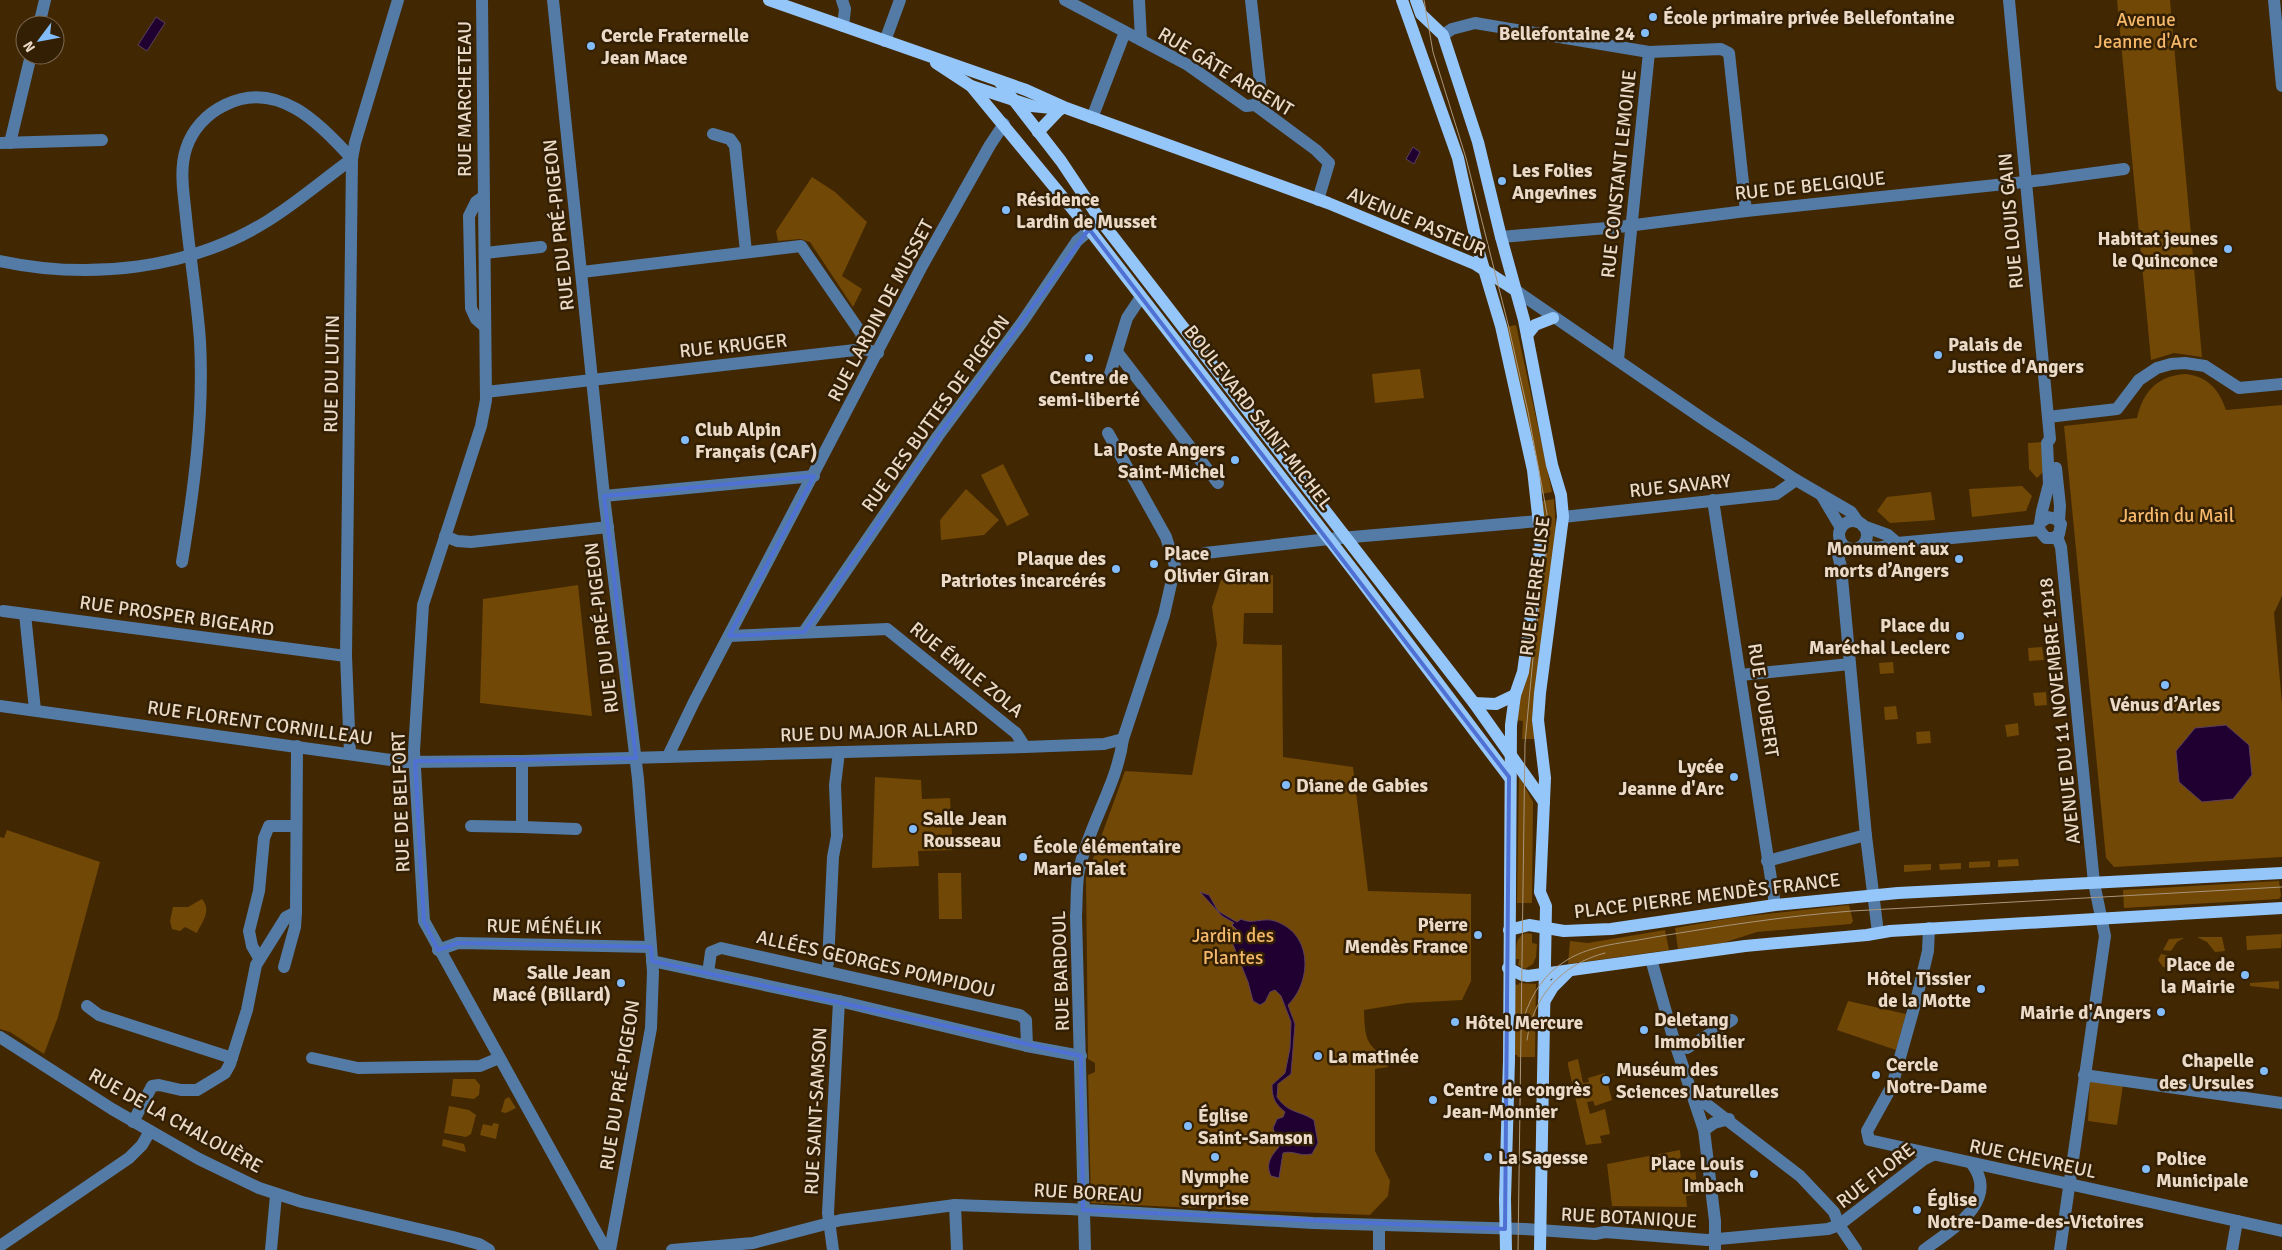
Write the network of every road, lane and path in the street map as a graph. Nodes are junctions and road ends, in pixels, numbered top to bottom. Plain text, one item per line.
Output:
1 (46, 0) edge
2 (398, 0) edge
3 (482, 0) edge
4 (553, 0) edge
5 (769, 0) edge
6 (842, 0) edge
7 (900, 0) edge
8 (1065, 0) edge
9 (1139, 0) edge
10 (1251, 0) edge
11 (1402, 0) edge
12 (1416, 0) edge
13 (2009, 0) edge
14 (2274, 0) edge
15 (42, 15) edge
16 (843, 26) junction
17 (1125, 32) junction
18 (1443, 34) junction
19 (1141, 40) junction
20 (885, 41) junction
21 (1649, 52) junction
22 (923, 56) junction
23 (28, 65) edge
24 (999, 81) junction
25 (971, 86) junction
26 (2282, 86) edge
27 (1046, 98) junction
28 (1017, 102) junction
29 (1254, 105) junction
30 (1063, 109) junction
31 (1092, 118) junction
32 (1004, 124) junction
33 (1038, 132) junction
34 (713, 134) dead end
35 (102, 140) dead end
36 (5, 143) edge
37 (352, 159) junction
38 (2124, 168) dead end
39 (2025, 181) junction
40 (483, 197) junction
41 (1318, 200) junction
42 (1746, 211) junction
43 (1101, 221) junction
44 (1632, 226) junction
45 (1089, 229) junction
46 (1501, 237) junction
47 (541, 247) dead end
48 (746, 252) junction
49 (485, 253) junction
50 (189, 255) junction
51 (0, 261) edge
52 (1486, 270) junction
53 (582, 272) junction
54 (1515, 290) junction
55 (1141, 297) junction
56 (1553, 318) junction
57 (484, 326) junction
58 (1527, 336) junction
59 (864, 349) junction
60 (1117, 352) junction
61 (878, 353) junction
62 (1618, 360) junction
63 (1110, 374) dead end
64 (592, 380) junction
65 (2282, 384) edge
66 (486, 392) junction
67 (2048, 417) junction
68 (1108, 433) dead end
69 (2050, 439) junction
70 (814, 476) junction
71 (1796, 480) junction
72 (1218, 483) dead end
73 (604, 496) junction
74 (1822, 496) junction
75 (1713, 500) junction
76 (1563, 517) junction
77 (1539, 521) junction
78 (2059, 521) junction
79 (1860, 524) junction
80 (2040, 526) junction
81 (608, 527) junction
82 (1841, 528) junction
83 (445, 536) junction
84 (2057, 537) junction
85 (1346, 538) junction
86 (1329, 539) junction
87 (1897, 543) junction
88 (1842, 544) junction
89 (1860, 547) junction
90 (1205, 553) tunnel mouth
91 (182, 562) dead end
92 (1841, 567) junction
93 (3, 611) dead end
94 (24, 614) junction
95 (804, 632) junction
96 (729, 636) junction
97 (346, 656) junction
98 (1850, 664) junction
99 (1741, 675) junction
100 (1515, 695) junction
101 (1474, 703) junction
102 (0, 706) edge
103 (35, 710) junction
104 (1123, 739) junction
105 (297, 746) junction
106 (1025, 747) junction
107 (839, 752) junction
108 (1510, 752) junction
109 (350, 754) junction
110 (668, 756) junction
111 (636, 758) junction
112 (415, 761) junction
113 (522, 761) junction
114 (1509, 777) junction
115 (1544, 802) junction
116 (296, 826) junction
117 (471, 826) dead end
118 (522, 827) junction
119 (576, 829) dead end
120 (1866, 835) junction
121 (1767, 861) junction
122 (2282, 873) edge
123 (2094, 883) junction
124 (1873, 895) junction
125 (1775, 905) junction
126 (2282, 908) edge
127 (296, 912) junction
128 (2101, 918) junction
129 (1545, 927) junction
130 (1929, 928) junction
131 (1509, 930) junction
132 (1878, 933) junction
133 (651, 947) junction
134 (438, 950) junction
135 (259, 958) junction
136 (1651, 960) junction
137 (652, 961) junction
138 (828, 963) dead end
139 (284, 967) dead end
140 (1508, 968) junction
141 (1541, 971) junction
142 (1569, 971) junction
143 (708, 972) junction
144 (839, 1000) junction
145 (1543, 1004) junction
146 (87, 1006) dead end
147 (1732, 1020) dead end
148 (0, 1037) edge
149 (1027, 1046) junction
150 (1687, 1048) dead end
151 (1081, 1056) junction
152 (232, 1058) junction
153 (312, 1058) dead end
154 (499, 1058) junction
155 (2084, 1075) junction
156 (1690, 1089) junction
157 (2282, 1103) edge
158 (1729, 1119) junction
159 (133, 1122) junction
160 (1704, 1130) junction
161 (150, 1131) junction
162 (1933, 1155) junction
163 (1972, 1164) junction
164 (2070, 1185) junction
165 (276, 1195) junction
166 (955, 1204) junction
167 (1083, 1210) junction
168 (2237, 1221) junction
169 (830, 1224) junction
170 (1379, 1225) junction
171 (1839, 1226) junction
172 (1506, 1229) junction
173 (1541, 1230) junction
174 (2282, 1231) edge
175 (1715, 1245) edge
176 (0, 1246) edge
177 (271, 1250) edge
178 (489, 1250) edge
179 (606, 1250) edge
180 (610, 1250) edge
181 (672, 1250) edge
182 (833, 1250) edge
183 (957, 1250) edge
184 (1085, 1250) edge
185 (1379, 1250) edge
186 (1506, 1250) edge
187 (1540, 1250) edge
188 (1856, 1250) edge
189 (1924, 1250) edge
190 (2060, 1250) edge
191 (2232, 1250) edge

1 - 15 street
2 - 37 street, RUE DU LUTIN
3 - 40 street, RUE MARCHETEAU
4 - 53 street, RUE DU PRÉ-PIGEON
5 - 16 main road, AVENUE PASTEUR
6 - 16 street
7 - 20 street
8 - 17 street, RUE GÂTE ARGENT
9 - 19 street
10 - 29 street
11 - 52 main road, RUE PIERRE LISE
12 - 18 main road
13 - 39 street, RUE LOUIS GAIN
14 - 26 street
16 - 20 main road, AVENUE PASTEUR
17 - 19 street, RUE GÂTE ARGENT
17 - 31 street
18 - 21 street, RUE CONSTANT LEMOINE
18 - 46 main road, RUE PIERRE LISE
19 - 29 street, RUE GÂTE ARGENT
20 - 22 main road, AVENUE PASTEUR
21 - 42 street
21 - 44 street, RUE CONSTANT LEMOINE
22 - 24 main road, AVENUE PASTEUR
22 - 25 main road, AVENUE PASTEUR
23 - 36 street
24 - 27 main road, AVENUE PASTEUR
24 - 28 main road
25 - 28 main road, AVENUE PASTEUR
25 - 32 main road, BOULEVARD SAINT-MICHEL
27 - 28 main road
27 - 30 main road, AVENUE PASTEUR
28 - 30 main road, AVENUE PASTEUR
28 - 32 main road
28 - 33 main road, BOULEVARD SAINT-MICHEL
29 - 41 street, RUE GÂTE ARGENT
30 - 31 main road, AVENUE PASTEUR
30 - 33 main road
31 - 41 main road, AVENUE PASTEUR
32 - 45 main road, BOULEVARD SAINT-MICHEL
32 - 61 street, RUE LARDIN DE MUSSET
33 - 43 main road, BOULEVARD SAINT-MICHEL
34 - 48 street
35 - 36 street
37 - 50 street
37 - 50 street
37 - 97 street, RUE DU LUTIN
38 - 39 street, RUE DE BELGIQUE
39 - 42 street, RUE DE BELGIQUE
39 - 67 street, RUE LOUIS GAIN
40 - 49 street, RUE MARCHETEAU
40 - 57 street, RUE MARCHETEAU
41 - 52 main road, AVENUE PASTEUR
42 - 44 street, RUE DE BELGIQUE
43 - 45 street, RUE DES BUTTES DE PIGEON
43 - 85 main road, BOULEVARD SAINT-MICHEL
44 - 46 street, RUE DE BELGIQUE
44 - 62 street, RUE CONSTANT LEMOINE
45 - 55 main road, BOULEVARD SAINT-MICHEL
45 - 95 street, RUE DES BUTTES DE PIGEON
46 - 54 main road, RUE PIERRE LISE
47 - 49 street
48 - 53 street
48 - 59 street
49 - 57 street, RUE MARCHETEAU
50 - 51 street
50 - 91 street
52 - 54 main road, AVENUE PASTEUR
52 - 77 main road, RUE PIERRE LISE
53 - 64 street, RUE DU PRÉ-PIGEON
54 - 56 street, AVENUE PASTEUR
54 - 58 main road, RUE PIERRE LISE
55 - 60 street
55 - 86 main road, BOULEVARD SAINT-MICHEL
56 - 58 main road
56 - 62 street, AVENUE PASTEUR
57 - 66 street, RUE MARCHETEAU
58 - 76 main road, RUE PIERRE LISE
59 - 61 street, RUE KRUGER
59 - 64 street, RUE KRUGER
60 - 63 street
60 - 72 street
61 - 70 street, RUE LARDIN DE MUSSET
62 - 71 street, AVENUE PASTEUR
64 - 66 street
64 - 73 street, RUE DU PRÉ-PIGEON
65 - 67 street
66 - 83 street, RUE DE BELFORT
67 - 69 street, RUE LOUIS GAIN
68 - 104 street
69 - 78 street, RUE LOUIS GAIN
69 - 80 street, RUE LOUIS GAIN
70 - 73 street
70 - 96 street, RUE LARDIN DE MUSSET
71 - 74 street, AVENUE PASTEUR
71 - 75 street, RUE SAVARY
73 - 81 street, RUE DU PRÉ-PIGEON
74 - 79 street, AVENUE PASTEUR
74 - 82 street, AVENUE PASTEUR
75 - 76 street, RUE SAVARY
75 - 99 street, RUE JOUBERT
76 - 115 main road, RUE PIERRE LISE
77 - 85 street
77 - 100 main road, RUE PIERRE LISE
78 - 80 street
78 - 84 street
79 - 82 street
79 - 87 street
79 - 89 street
80 - 84 street
80 - 87 street
81 - 83 street
81 - 111 street, RUE DU PRÉ-PIGEON
82 - 88 street
83 - 112 street, RUE DE BELFORT
84 - 123 street, AVENUE DU 11 NOVEMBRE 1918
85 - 86 street
85 - 101 main road, BOULEVARD SAINT-MICHEL
86 - 90 street
86 - 114 main road, BOULEVARD SAINT-MICHEL
87 - 89 street
88 - 89 street
88 - 92 street
89 - 92 street
92 - 98 street
93 - 94 street, RUE PROSPER BIGEARD
94 - 97 street, RUE PROSPER BIGEARD
94 - 103 street
95 - 96 street, RUE ÉMILE ZOLA
95 - 106 street, RUE ÉMILE ZOLA
96 - 110 street, RUE LARDIN DE MUSSET
97 - 109 street, RUE DU LUTIN
98 - 99 street
98 - 120 street
99 - 121 street, RUE JOUBERT
100 - 101 main road
100 - 108 main road, RUE PIERRE LISE
101 - 108 main road, BOULEVARD SAINT-MICHEL
102 - 103 street, RUE FLORENT CORNILLEAU
103 - 105 street, RUE FLORENT CORNILLEAU
104 - 106 street, RUE DU MAJOR ALLARD
104 - 151 street, RUE BARDOUL
105 - 109 street, RUE FLORENT CORNILLEAU
105 - 116 street
106 - 107 street, RUE DU MAJOR ALLARD
107 - 110 street, RUE DU MAJOR ALLARD
107 - 138 street
108 - 114 main road
108 - 115 main road, BOULEVARD SAINT-MICHEL
109 - 112 street, RUE FLORENT CORNILLEAU
110 - 111 street, RUE DU MAJOR ALLARD
111 - 113 street, RUE FLORENT CORNILLEAU
111 - 133 street, RUE DU PRÉ-PIGEON
112 - 113 street, RUE FLORENT CORNILLEAU
112 - 134 street, RUE DE BELFORT
113 - 118 street
114 - 131 main road
115 - 129 main road
116 - 127 street
116 - 135 street
117 - 118 street
118 - 119 street
120 - 121 street, PLACE PIERRE MENDÈS FRANCE
120 - 124 street
121 - 125 street, RUE JOUBERT
122 - 123 main road, PLACE PIERRE MENDÈS FRANCE
123 - 124 main road, PLACE PIERRE MENDÈS FRANCE
123 - 128 street, AVENUE DU 11 NOVEMBRE 1918
124 - 125 main road, PLACE PIERRE MENDÈS FRANCE
124 - 132 street
125 - 129 main road, PLACE PIERRE MENDÈS FRANCE
126 - 128 main road
127 - 135 street
127 - 139 street
128 - 130 main road
128 - 155 street, AVENUE DU 11 NOVEMBRE 1918
129 - 131 main road, PLACE PIERRE MENDÈS FRANCE
129 - 141 main road
130 - 132 main road
130 - 162 street, RUE CHEVREUL
131 - 140 main road
132 - 136 main road
133 - 134 street, RUE MÉNÉLIK
133 - 137 street, RUE DU PRÉ-PIGEON
134 - 154 street, RUE DE BELFORT
135 - 152 street
136 - 142 main road
136 - 156 street
137 - 143 street
137 - 180 street, RUE DU PRÉ-PIGEON
140 - 141 main road
140 - 172 main road
141 - 142 main road
141 - 145 main road
142 - 145 main road
143 - 144 street
143 - 149 street, ALLÉES GEORGES POMPIDOU
144 - 149 street
144 - 169 street, RUE SAINT-SAMSON
145 - 173 main road
146 - 152 street
147 - 150 street
148 - 159 street, RUE DE LA CHALOUÈRE
149 - 151 street
151 - 167 street, RUE BARDOUL
152 - 159 street
153 - 154 street
154 - 179 street, RUE DE BELFORT
155 - 157 street
155 - 164 street, AVENUE DU 11 NOVEMBRE 1918
156 - 158 street
156 - 160 street
158 - 160 street
158 - 171 street
159 - 161 street, RUE DE LA CHALOUÈRE
160 - 175 street
161 - 165 street, RUE DE LA CHALOUÈRE
161 - 176 street
162 - 163 street, RUE CHEVREUL
162 - 171 street, RUE FLORE
163 - 164 street, RUE CHEVREUL
163 - 189 street
164 - 168 street, RUE CHEVREUL
164 - 190 street, AVENUE DU 11 NOVEMBRE 1918
165 - 177 street
165 - 178 street, RUE DE LA CHALOUÈRE
166 - 167 street, RUE BOREAU
166 - 169 street, RUE BOREAU
166 - 183 street
167 - 170 street, RUE BOREAU
167 - 184 street, RUE BARDOUL
168 - 174 street, RUE CHEVREUL
168 - 191 street
169 - 181 street, RUE BOREAU
169 - 182 street, RUE SAINT-SAMSON
170 - 172 street, RUE BOREAU
170 - 185 street
171 - 175 street
171 - 188 street
172 - 173 street, RUE BOTANIQUE
172 - 186 main road
173 - 175 street, RUE BOTANIQUE
173 - 187 main road

